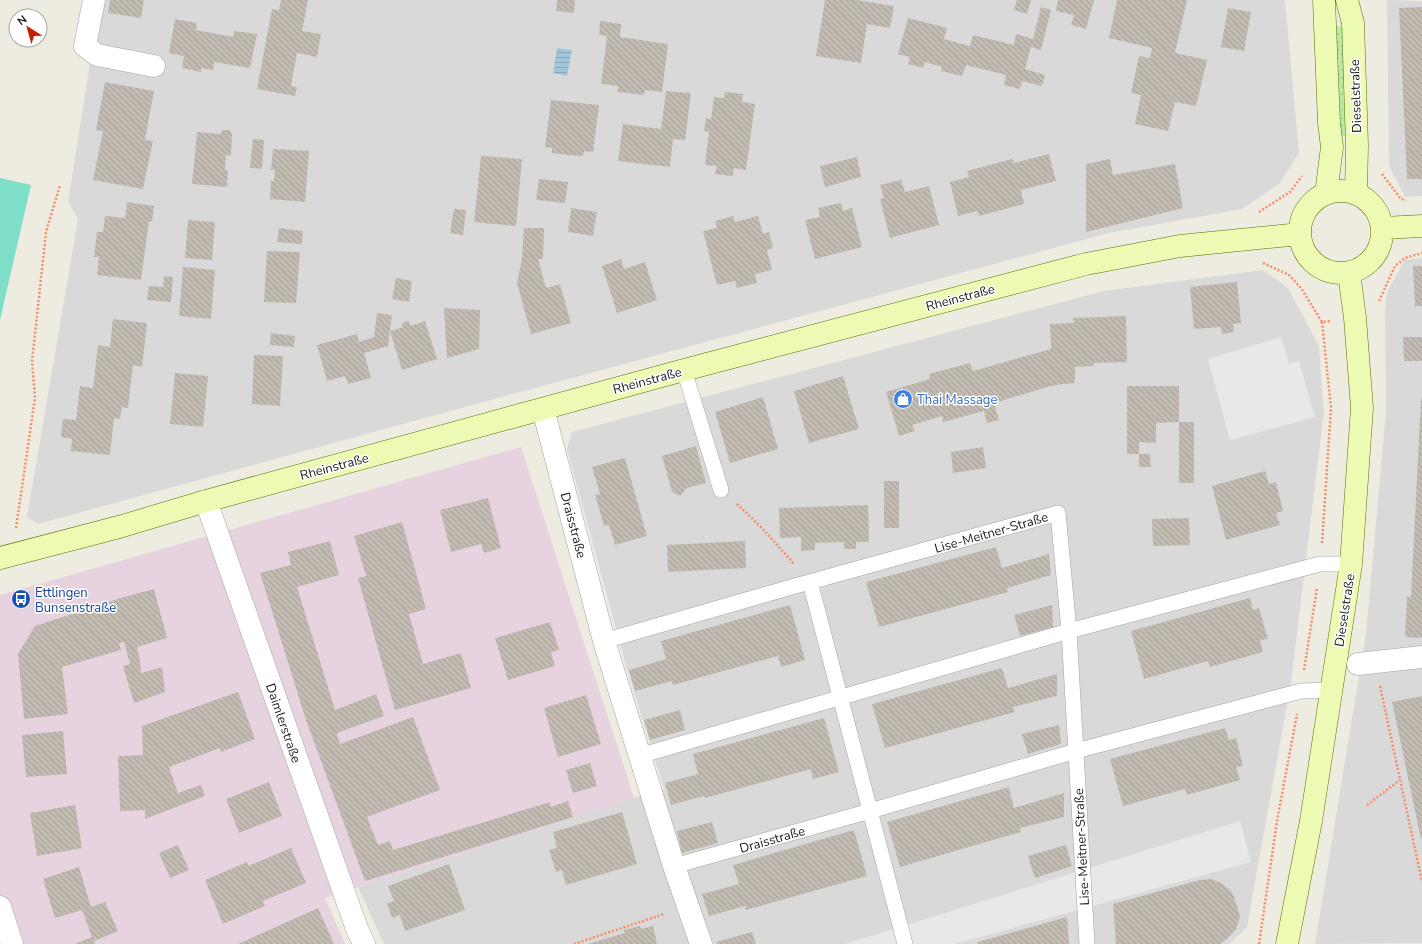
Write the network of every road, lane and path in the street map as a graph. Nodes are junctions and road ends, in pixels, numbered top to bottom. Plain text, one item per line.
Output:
1 (94, 0) edge
2 (1324, 0) edge
3 (1346, 0) edge
4 (154, 66) dead end
5 (1381, 169) dead end
6 (60, 185) dead end
7 (1326, 194) junction
8 (1356, 194) junction
9 (1408, 201) dead end
10 (1422, 226) edge
11 (1383, 228) junction
12 (1300, 234) junction
13 (1422, 253) edge
14 (1256, 264) dead end
15 (1349, 273) junction
16 (1355, 318) junction
17 (1322, 322) junction
18 (684, 370) junction
19 (543, 409) junction
20 (722, 490) joint
21 (206, 501) junction
22 (3, 562) edge
23 (1320, 564) junction
24 (1351, 564) junction
25 (810, 582) junction
26 (1069, 631) junction
27 (604, 641) junction
28 (1422, 657) edge
29 (1366, 663) joint
30 (1331, 690) junction
31 (1301, 691) junction
32 (840, 698) junction
33 (1076, 751) junction
34 (639, 756) junction
35 (1400, 780) junction
36 (1367, 805) dead end
37 (870, 811) junction
38 (674, 866) junction
39 (1422, 882) edge
40 (688, 906) junction
41 (0, 907) edge
42 (12, 944) edge
43 (364, 944) edge
44 (574, 944) edge
45 (700, 944) edge
46 (905, 944) edge
47 (1087, 944) edge
48 (1259, 944) edge
49 (1287, 944) edge

1 - 4 street
2 - 7 main road, Dieselstraße
3 - 8 main road, Dieselstraße
5 - 9 path
6 - 22 path
7 - 8 main road
7 - 12 main road
8 - 11 main road
10 - 11 main road
11 - 15 main road
12 - 15 main road
12 - 18 main road, Rheinstraße
13 - 16 path
14 - 17 path
15 - 16 main road, Dieselstraße
16 - 17 path
16 - 24 main road, Dieselstraße
17 - 23 path
18 - 19 main road, Rheinstraße
18 - 20 lane
19 - 21 main road, Rheinstraße
19 - 27 street, Draisstraße
20 - 25 path
21 - 22 main road, Rheinstraße
21 - 43 street, Daimlerstraße
23 - 24 lane
23 - 26 lane
23 - 31 path
24 - 30 main road, Dieselstraße
25 - 26 lane, Lise-Meitner-Straße
25 - 27 lane
25 - 32 lane
26 - 32 lane
26 - 33 lane, Lise-Meitner-Straße
27 - 34 street, Draisstraße
28 - 29 street
29 - 35 path
30 - 31 lane
30 - 49 main road, Dieselstraße
31 - 33 lane
31 - 48 path
32 - 34 lane
32 - 37 lane
33 - 37 lane
33 - 47 lane, Lise-Meitner-Straße
34 - 38 street, Draisstraße
35 - 36 path
35 - 39 path
37 - 38 lane, Draisstraße
37 - 46 lane
38 - 40 street, Draisstraße
40 - 44 path
40 - 45 street, Draisstraße
41 - 42 street

